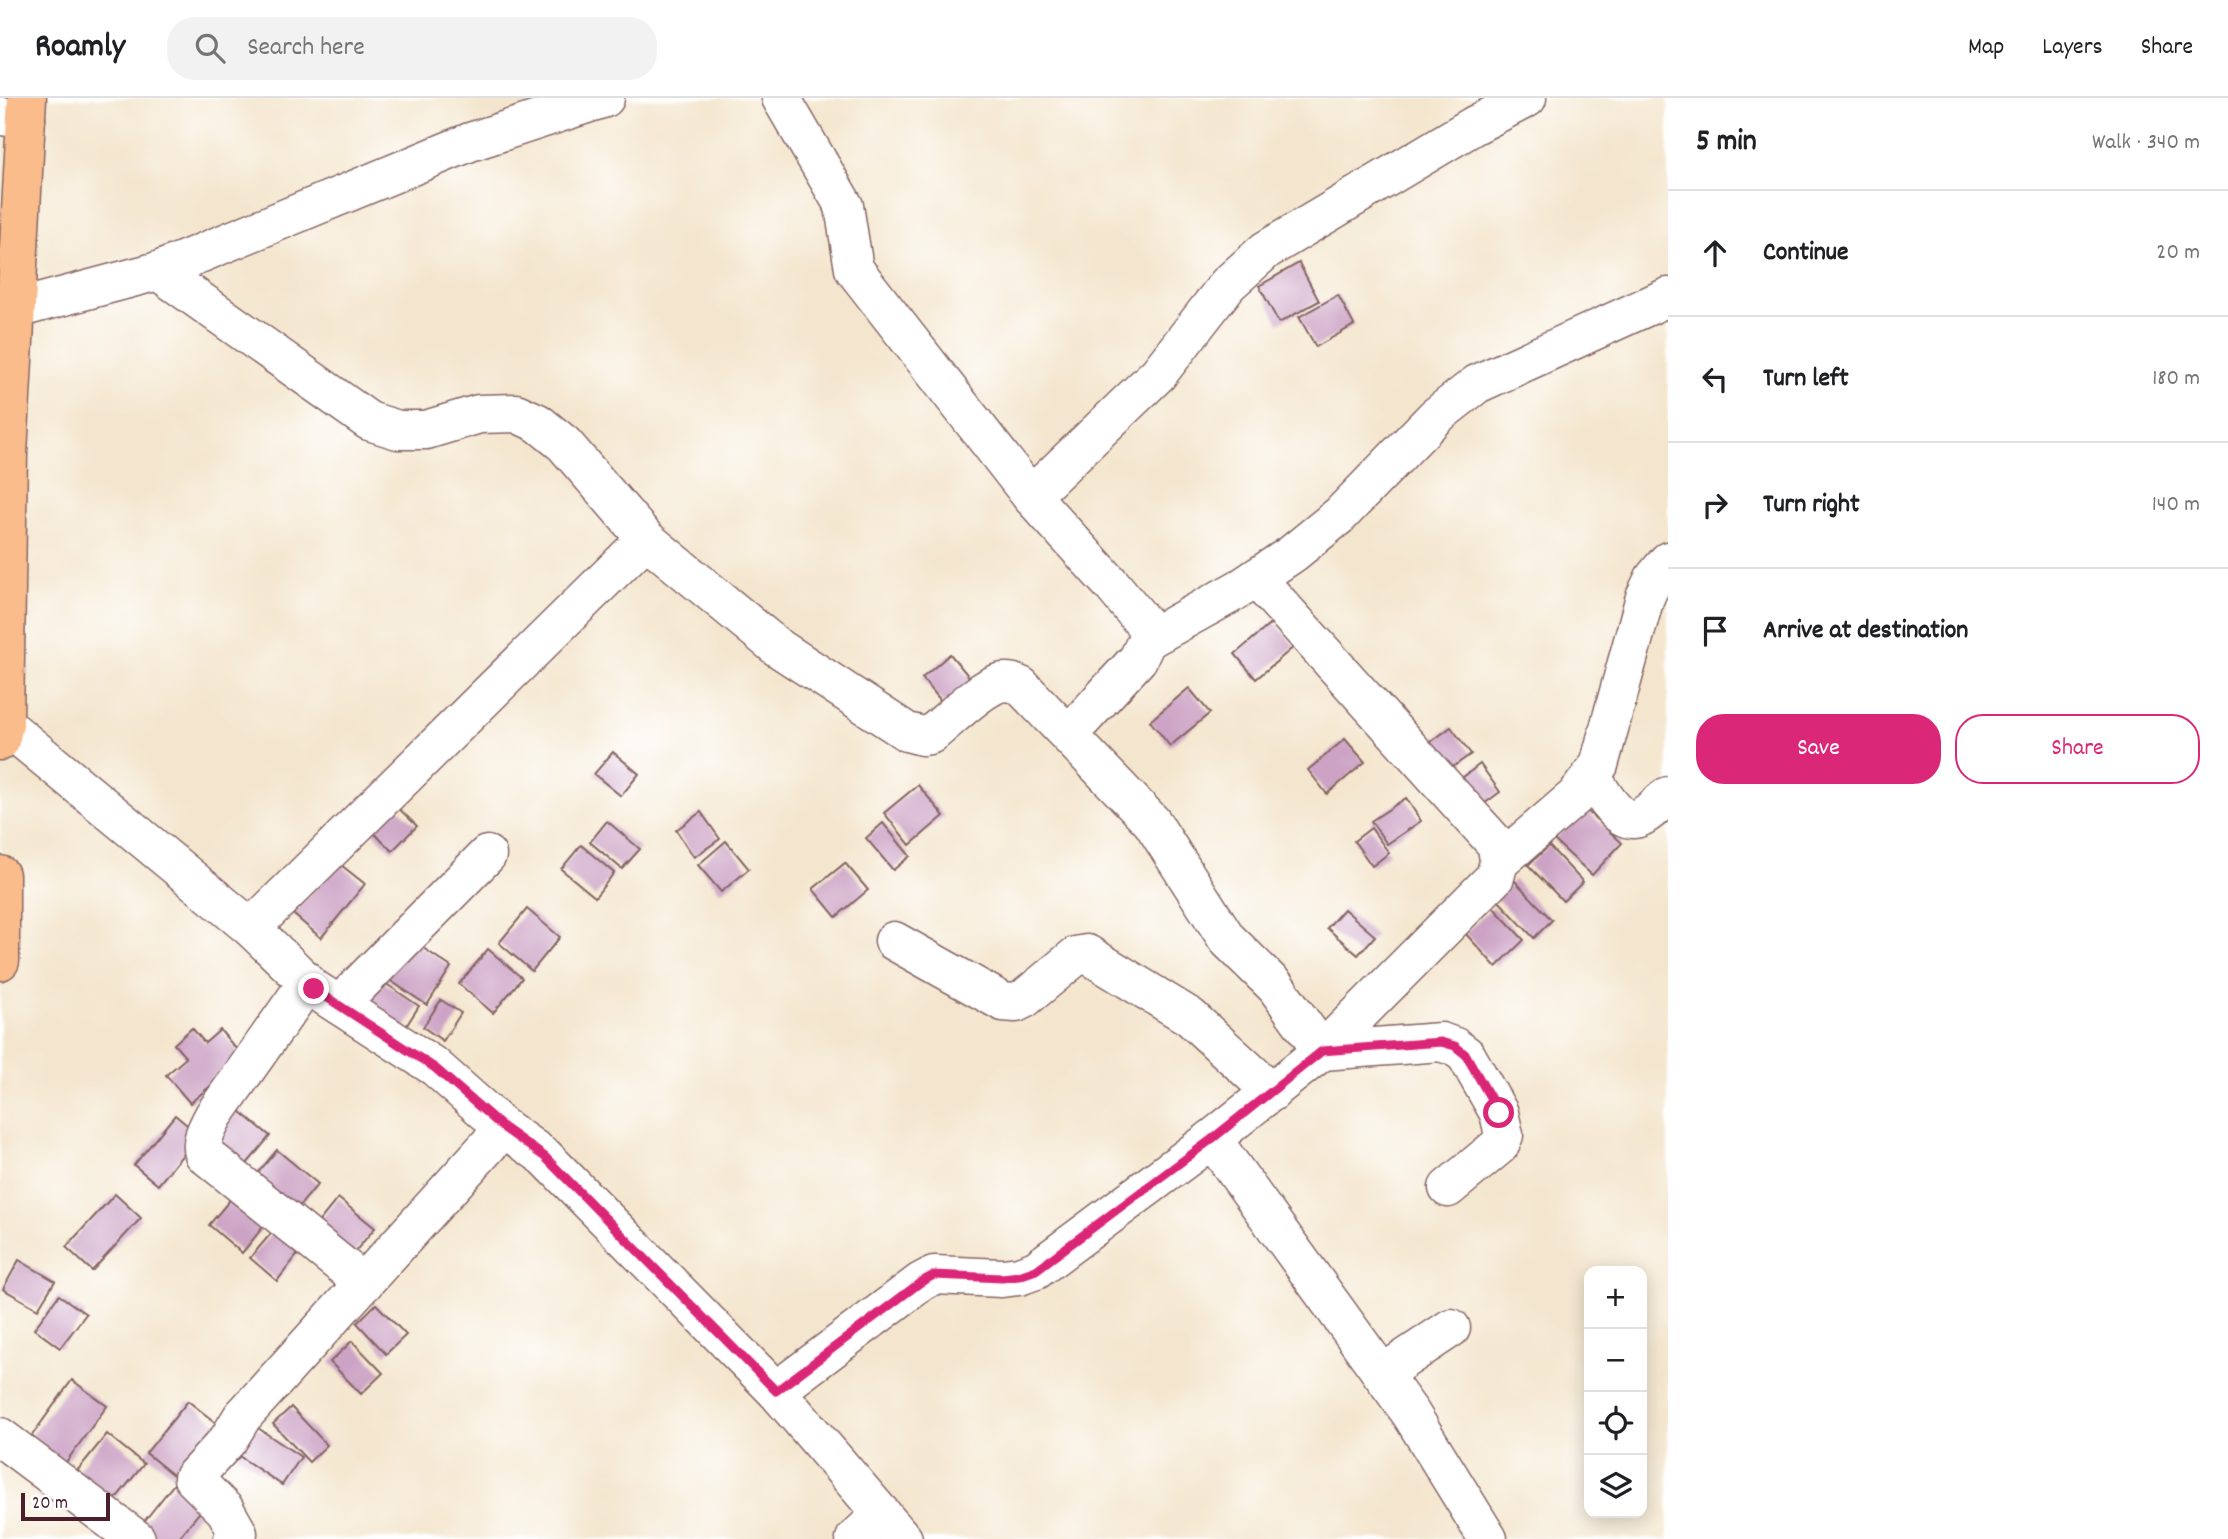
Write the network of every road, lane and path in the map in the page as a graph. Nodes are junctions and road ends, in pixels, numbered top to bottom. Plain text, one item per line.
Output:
1 (605, 98) edge
2 (781, 98) edge
3 (1527, 98) edge
4 (18, 111) edge
5 (158, 271) junction
6 (1668, 297) edge
7 (8, 314) edge
8 (1031, 496) junction
9 (646, 539) junction
10 (1668, 561) edge
11 (1256, 578) junction
12 (1147, 640) junction
13 (2, 732) edge
14 (1069, 734) junction
15 (1592, 778) junction
16 (1668, 796) edge
17 (488, 855) dead end
18 (1499, 863) junction
19 (0, 875) edge
20 (251, 928) junction
21 (894, 941) dead end
22 (0, 961) edge
23 (307, 983) junction
24 (339, 1005) junction
25 (1322, 1051) junction
26 (1272, 1091) junction
27 (504, 1128) junction
28 (1212, 1139) junction
29 (1448, 1188) dead end
30 (363, 1283) junction
31 (1451, 1328) dead end
32 (1382, 1374) junction
33 (776, 1391) junction
34 (0, 1437) edge
35 (880, 1531) edge
36 (136, 1539) edge
37 (233, 1539) edge
38 (1488, 1539) edge

1 - 5 street
2 - 8 street
3 - 8 street
4 - 7 main road
5 - 7 street
5 - 9 street
6 - 11 street
7 - 13 main road
8 - 12 street
9 - 14 street
9 - 20 street
10 - 15 street
11 - 12 street
11 - 18 street
12 - 14 street
13 - 20 street
14 - 25 street
15 - 16 street
15 - 18 street
17 - 24 street
18 - 25 street
19 - 22 main road
20 - 23 street
21 - 26 street
23 - 24 street
23 - 30 street
24 - 27 street
25 - 26 street
25 - 29 street
26 - 28 street
27 - 30 street
27 - 33 street
28 - 32 street
28 - 33 street
30 - 37 street
31 - 32 street
32 - 38 street
33 - 35 street
34 - 36 street

